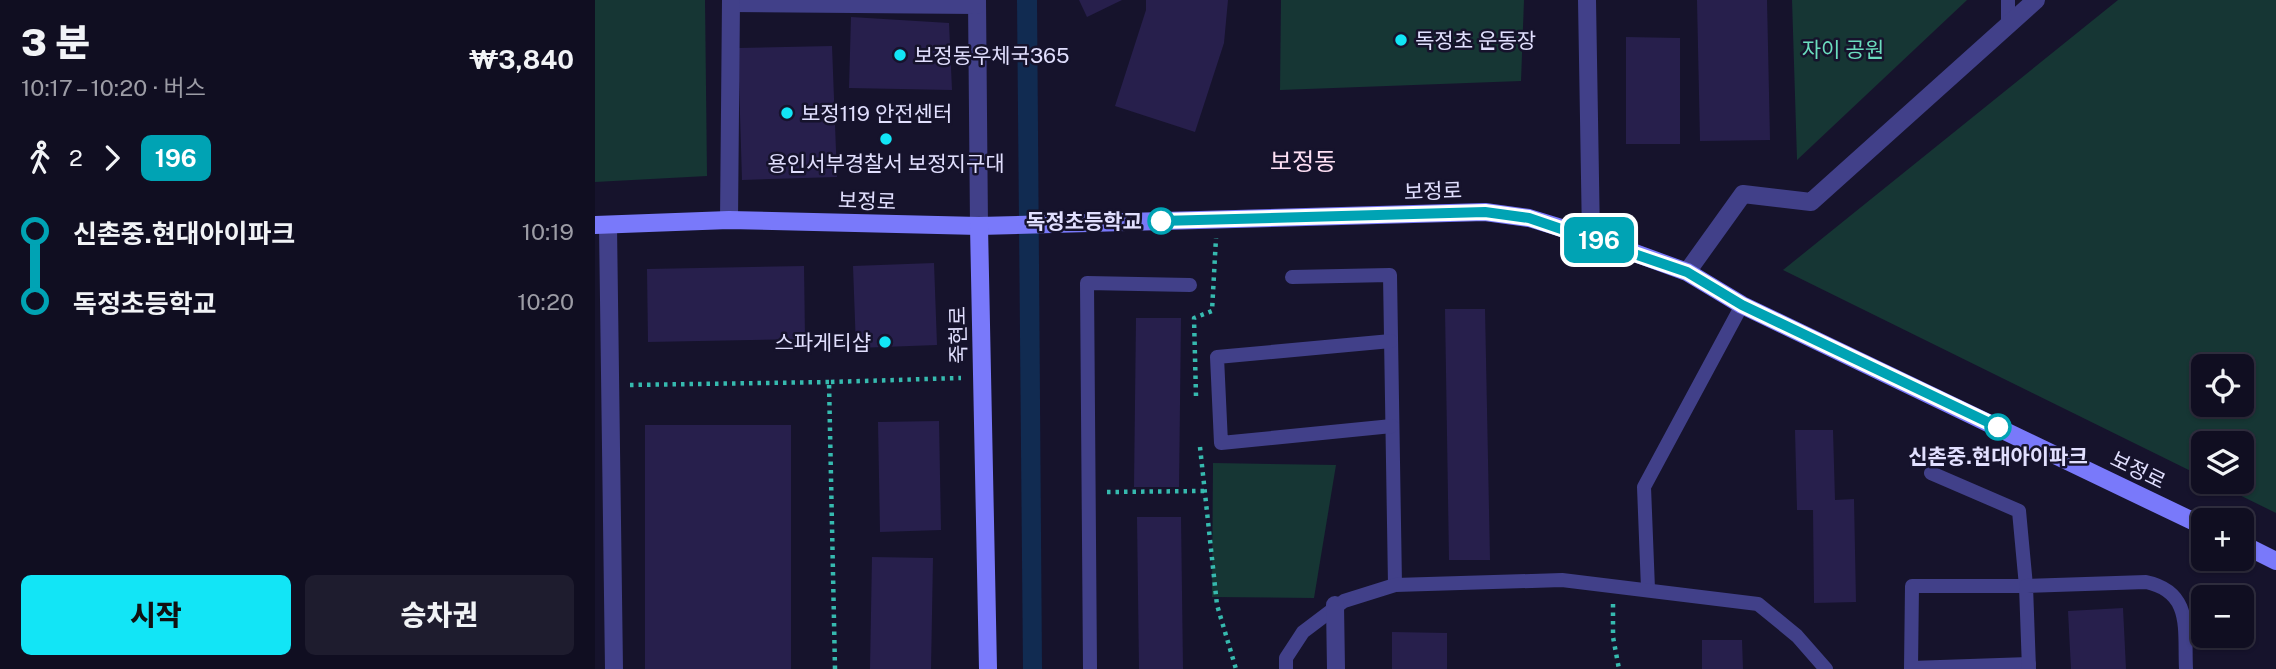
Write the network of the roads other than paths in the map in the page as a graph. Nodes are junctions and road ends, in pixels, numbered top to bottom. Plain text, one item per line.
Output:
1 (1587, 0) edge
2 (2008, 0) edge
3 (2036, 0) edge
4 (731, 1) edge
5 (865, 2) edge
6 (977, 3) edge
7 (2008, 22) junction
8 (729, 220) junction
9 (601, 226) edge
10 (979, 226) junction
11 (1591, 237) junction
12 (1687, 272) junction
13 (1292, 277) dead end
14 (1190, 285) dead end
15 (1742, 305) junction
16 (1391, 341) junction
17 (1392, 426) junction
18 (1931, 473) dead end
19 (2191, 520) edge
20 (2254, 550) edge
21 (2276, 561) edge
22 (1395, 585) junction
23 (2026, 586) junction
24 (1648, 589) junction
25 (1335, 605) junction
26 (2029, 666) edge
27 (614, 669) edge
28 (988, 669) edge
29 (1090, 669) edge
30 (1286, 669) edge
31 (1336, 669) edge
32 (1826, 669) edge
33 (2186, 669) edge

1 - 11 street
2 - 7 lane
3 - 7 street
4 - 5 street
4 - 8 street
5 - 6 street
6 - 10 street, 죽현로
7 - 12 street
8 - 9 street, 보정로
8 - 10 street, 보정로
9 - 27 street
10 - 11 street, 보정로
10 - 28 street, 죽현로
11 - 12 street, 보정로
12 - 15 street, 보정로
13 - 16 lane
14 - 29 lane
15 - 19 street, 보정로
15 - 24 lane
16 - 17 lane
16 - 17 lane
17 - 22 lane
18 - 23 lane
20 - 21 street
22 - 24 lane
22 - 25 lane
23 - 26 lane
23 - 26 lane
23 - 33 lane
24 - 32 lane
25 - 30 lane
25 - 31 street

